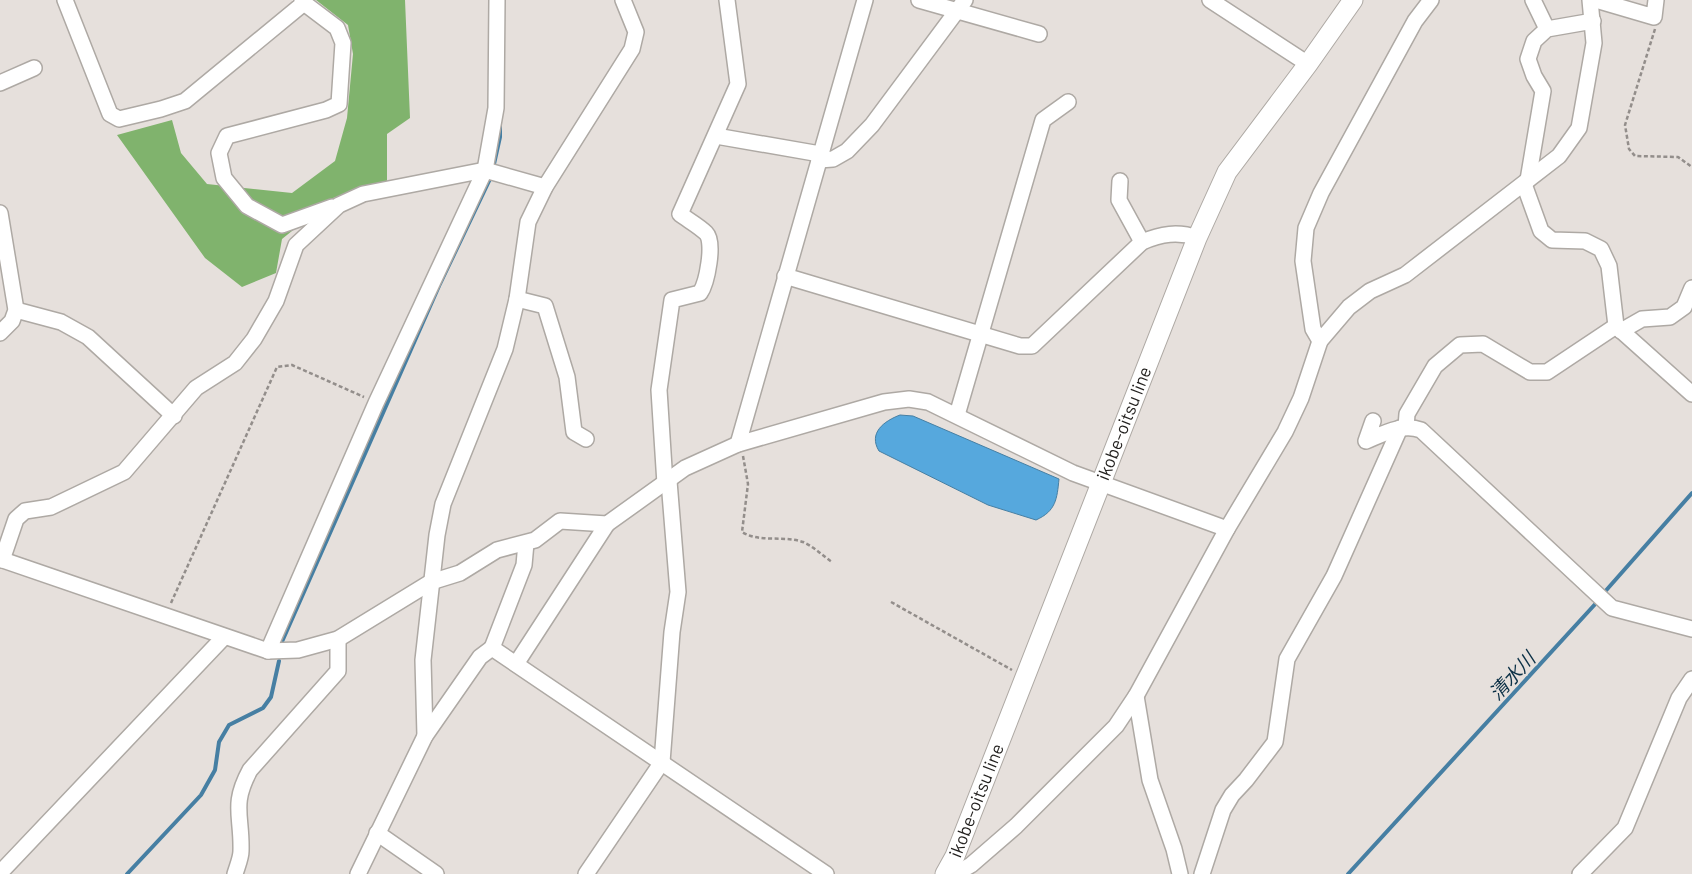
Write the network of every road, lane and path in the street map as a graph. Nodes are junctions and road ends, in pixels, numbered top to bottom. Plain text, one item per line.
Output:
1 (65, 0) edge
2 (497, 0) edge
3 (623, 0) edge
4 (727, 0) edge
5 (865, 0) edge
6 (919, 0) edge
7 (1210, 0) edge
8 (1353, 0) edge
9 (1431, 0) edge
10 (1533, 0) edge
11 (1590, 0) edge
12 (1596, 0) edge
13 (1656, 0) edge
14 (303, 1) edge
15 (961, 6) edge
16 (1654, 17) junction
17 (1593, 21) junction
18 (1547, 29) junction
19 (1039, 34) dead end
20 (1308, 64) junction
21 (34, 68) dead end
22 (0, 83) edge
23 (1068, 102) dead end
24 (716, 136) junction
25 (819, 157) junction
26 (1692, 167) edge
27 (485, 170) junction
28 (1120, 181) dead end
29 (1526, 182) junction
30 (546, 188) junction
31 (339, 204) junction
32 (0, 213) edge
33 (1197, 238) junction
34 (1142, 242) junction
35 (785, 276) junction
36 (1692, 288) edge
37 (517, 299) junction
38 (16, 310) junction
39 (1619, 328) junction
40 (0, 332) edge
41 (980, 334) junction
42 (1320, 341) junction
43 (1692, 394) edge
44 (376, 403) junction
45 (957, 415) junction
46 (174, 416) junction
47 (1373, 421) dead end
48 (1403, 428) junction
49 (586, 440) dead end
50 (738, 444) junction
51 (667, 482) junction
52 (1100, 482) junction
53 (607, 524) junction
54 (1227, 529) junction
55 (526, 543) junction
56 (1, 559) edge
57 (832, 562) dead end
58 (431, 582) junction
59 (891, 602) dead end
60 (165, 616) junction
61 (1692, 629) edge
62 (224, 637) junction
63 (338, 639) junction
64 (492, 648) junction
65 (268, 651) junction
66 (516, 664) junction
67 (1024, 677) junction
68 (1692, 679) edge
69 (1136, 696) junction
70 (425, 736) junction
71 (662, 762) junction
72 (377, 834) junction
73 (0, 873) edge
74 (235, 874) edge
75 (358, 874) edge
76 (436, 874) edge
77 (586, 874) edge
78 (826, 874) edge
79 (945, 874) edge
80 (955, 874) edge
81 (1180, 874) edge
82 (1202, 874) edge
83 (1580, 874) edge

1 - 14 street
2 - 27 street
3 - 30 street
4 - 24 street
5 - 25 street
6 - 15 street
7 - 20 street
8 - 20 main road, ikobe-oitsu line
9 - 42 street
10 - 18 street
11 - 17 street
12 - 16 street
13 - 16 street
14 - 31 street
15 - 19 street
15 - 25 street
16 - 26 path
17 - 18 street
17 - 29 street
18 - 29 street
20 - 33 main road, ikobe-oitsu line
21 - 22 street
23 - 41 street
24 - 25 street
24 - 51 street
25 - 35 street
27 - 30 street
27 - 31 street
27 - 44 street
28 - 34 street
29 - 39 street
29 - 42 street
30 - 37 street
31 - 46 street
32 - 38 street
33 - 34 street
33 - 52 main road, ikobe-oitsu line
34 - 41 street
35 - 41 street
35 - 50 street
36 - 39 street
37 - 49 street
37 - 58 street
38 - 40 street
38 - 46 street
39 - 43 street
39 - 48 street
41 - 45 street
42 - 54 street
44 - 60 path
44 - 65 street
45 - 50 street
45 - 52 street
46 - 56 street
47 - 48 street
48 - 61 street
48 - 82 street
50 - 51 street
50 - 57 path
51 - 53 street
51 - 71 street
52 - 54 street
52 - 67 main road, ikobe-oitsu line
53 - 55 street
53 - 66 street
54 - 69 street
55 - 58 street
55 - 64 street
56 - 60 street
58 - 63 street
58 - 70 street
59 - 67 path
60 - 62 street
62 - 65 street
62 - 73 street
63 - 65 street
63 - 74 street
64 - 66 street
64 - 70 street
66 - 71 street
67 - 79 main road, ikobe-oitsu line
68 - 83 street
69 - 80 street
69 - 81 street
70 - 72 street
71 - 77 street
71 - 78 street
72 - 75 street
72 - 76 street

